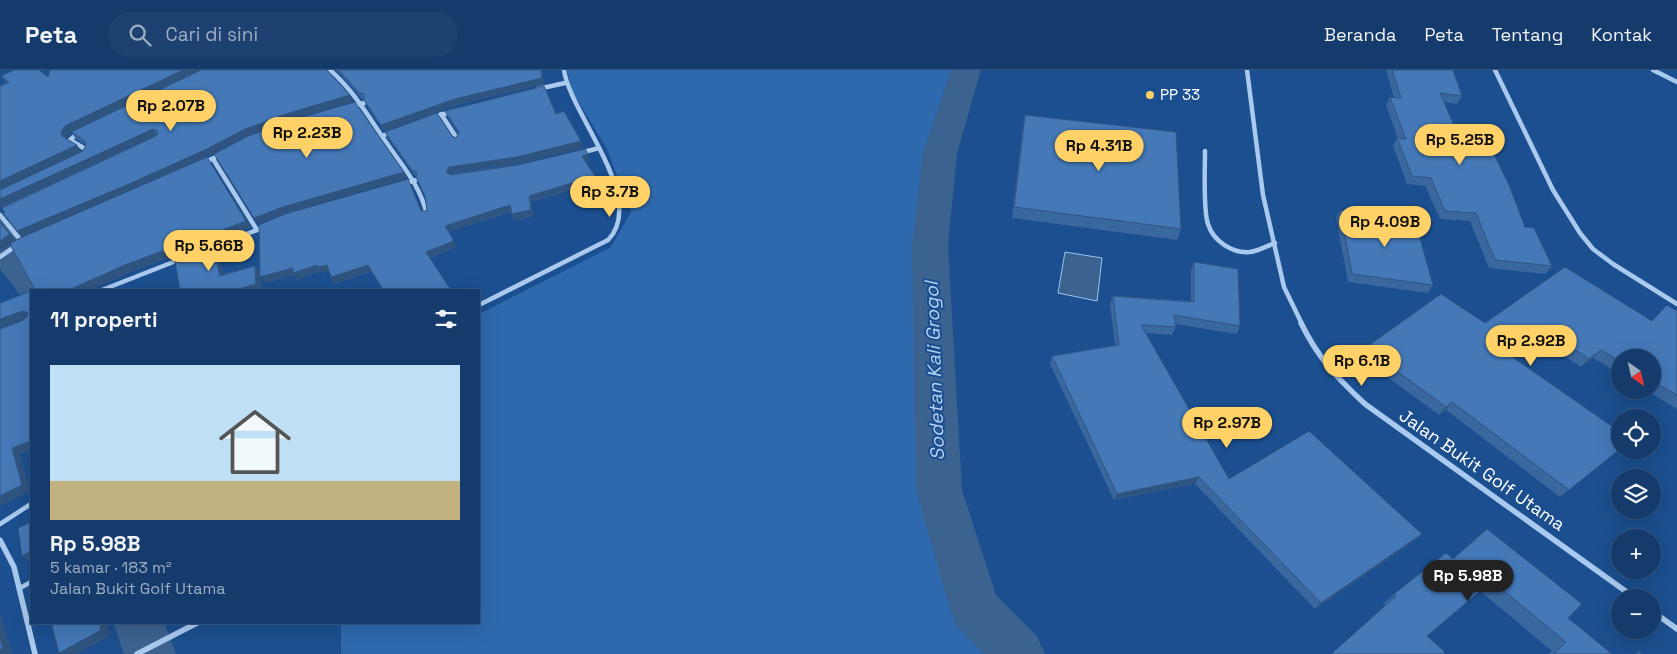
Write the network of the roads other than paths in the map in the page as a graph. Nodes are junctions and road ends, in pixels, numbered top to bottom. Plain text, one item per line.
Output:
1 (330, 70) edge
2 (564, 70) edge
3 (1247, 70) edge
4 (1495, 70) edge
5 (1653, 70) edge
6 (1677, 82) edge
7 (565, 83) junction
8 (536, 90) edge
9 (364, 103) junction
10 (346, 108) edge
11 (458, 109) edge
12 (441, 114) junction
13 (426, 120) edge
14 (394, 131) edge
15 (81, 132) edge
16 (382, 136) junction
17 (458, 140) edge
18 (598, 148) junction
19 (1205, 151) dead end
20 (221, 154) edge
21 (574, 154) edge
22 (77, 158) edge
23 (213, 159) junction
24 (196, 166) edge
25 (416, 180) junction
26 (401, 185) edge
27 (9, 209) edge
28 (0, 214) edge
29 (427, 215) edge
30 (272, 224) edge
31 (257, 230) junction
32 (31, 238) edge
33 (20, 243) junction
34 (1275, 243) junction
35 (202, 251) edge
36 (1, 256) edge
37 (184, 258) edge
38 (105, 289) edge
39 (480, 304) edge
40 (1677, 304) edge
41 (30, 505) edge
42 (0, 524) edge
43 (0, 540) edge
44 (30, 583) edge
45 (20, 588) junction
46 (1621, 589) edge
47 (1661, 617) edge
48 (196, 624) edge
49 (1677, 629) edge
50 (35, 654) edge
51 (137, 654) edge

1 - 9 street
2 - 7 street
3 - 34 street, Jalan Bukit Golf Utama
4 - 40 street
5 - 6 street
7 - 8 street
7 - 18 street
9 - 10 street
9 - 16 street
11 - 12 street
12 - 13 street
12 - 17 street
14 - 16 street
15 - 22 street
16 - 25 street
18 - 21 street
18 - 39 street
19 - 34 street
20 - 23 street
23 - 24 street
23 - 31 street
25 - 26 street
25 - 29 street
27 - 28 street
28 - 33 street
30 - 31 street
31 - 35 street
32 - 33 street
33 - 36 street
34 - 46 street, Jalan Bukit Golf Utama
37 - 38 street
41 - 42 lane
43 - 45 street
44 - 45 lane
45 - 50 street
47 - 49 street
48 - 51 street

